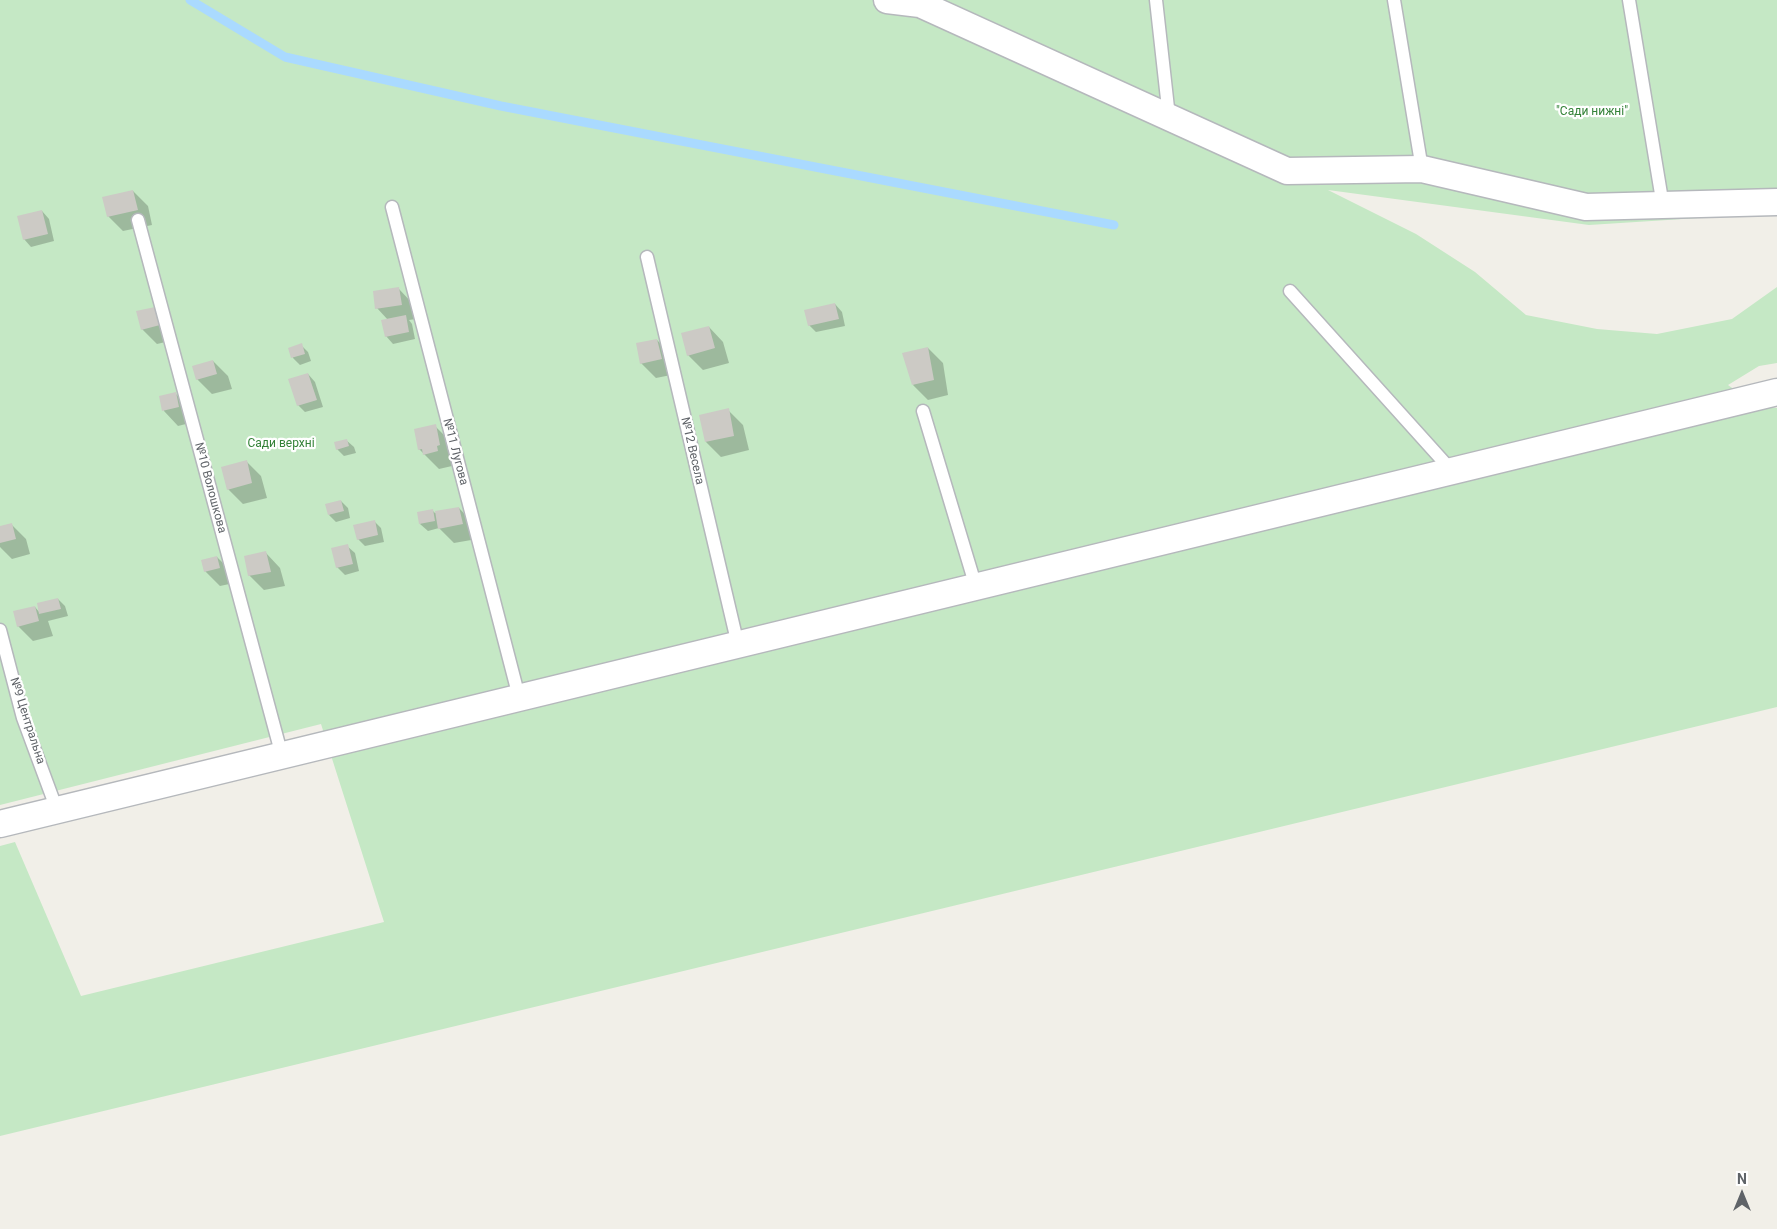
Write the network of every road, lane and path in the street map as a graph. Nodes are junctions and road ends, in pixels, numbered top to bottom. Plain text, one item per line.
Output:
1 (887, 0) edge
2 (1156, 0) edge
3 (1394, 0) edge
4 (1629, 0) edge
5 (919, 2) edge
6 (1169, 117) junction
7 (1422, 169) junction
8 (1777, 202) edge
9 (1663, 206) junction
10 (392, 208) dead end
11 (138, 220) dead end
12 (647, 257) dead end
13 (1290, 291) dead end
14 (1777, 392) edge
15 (923, 411) dead end
16 (1452, 471) junction
17 (976, 587) junction
18 (0, 630) edge
19 (738, 645) junction
20 (519, 697) junction
21 (282, 756) junction
22 (57, 810) junction
23 (0, 824) edge

1 - 5 street
2 - 6 lane
3 - 7 lane
4 - 9 lane
5 - 6 street
6 - 7 street
7 - 9 street
8 - 9 street
10 - 20 lane, №11 Лугова
11 - 21 lane, №10 Волошкова
12 - 19 lane, №12 Весела
13 - 16 lane
14 - 16 street
15 - 17 lane
16 - 17 street
17 - 19 street
18 - 22 lane, №9 Центральна
19 - 20 street
20 - 21 street
21 - 22 street
22 - 23 street

